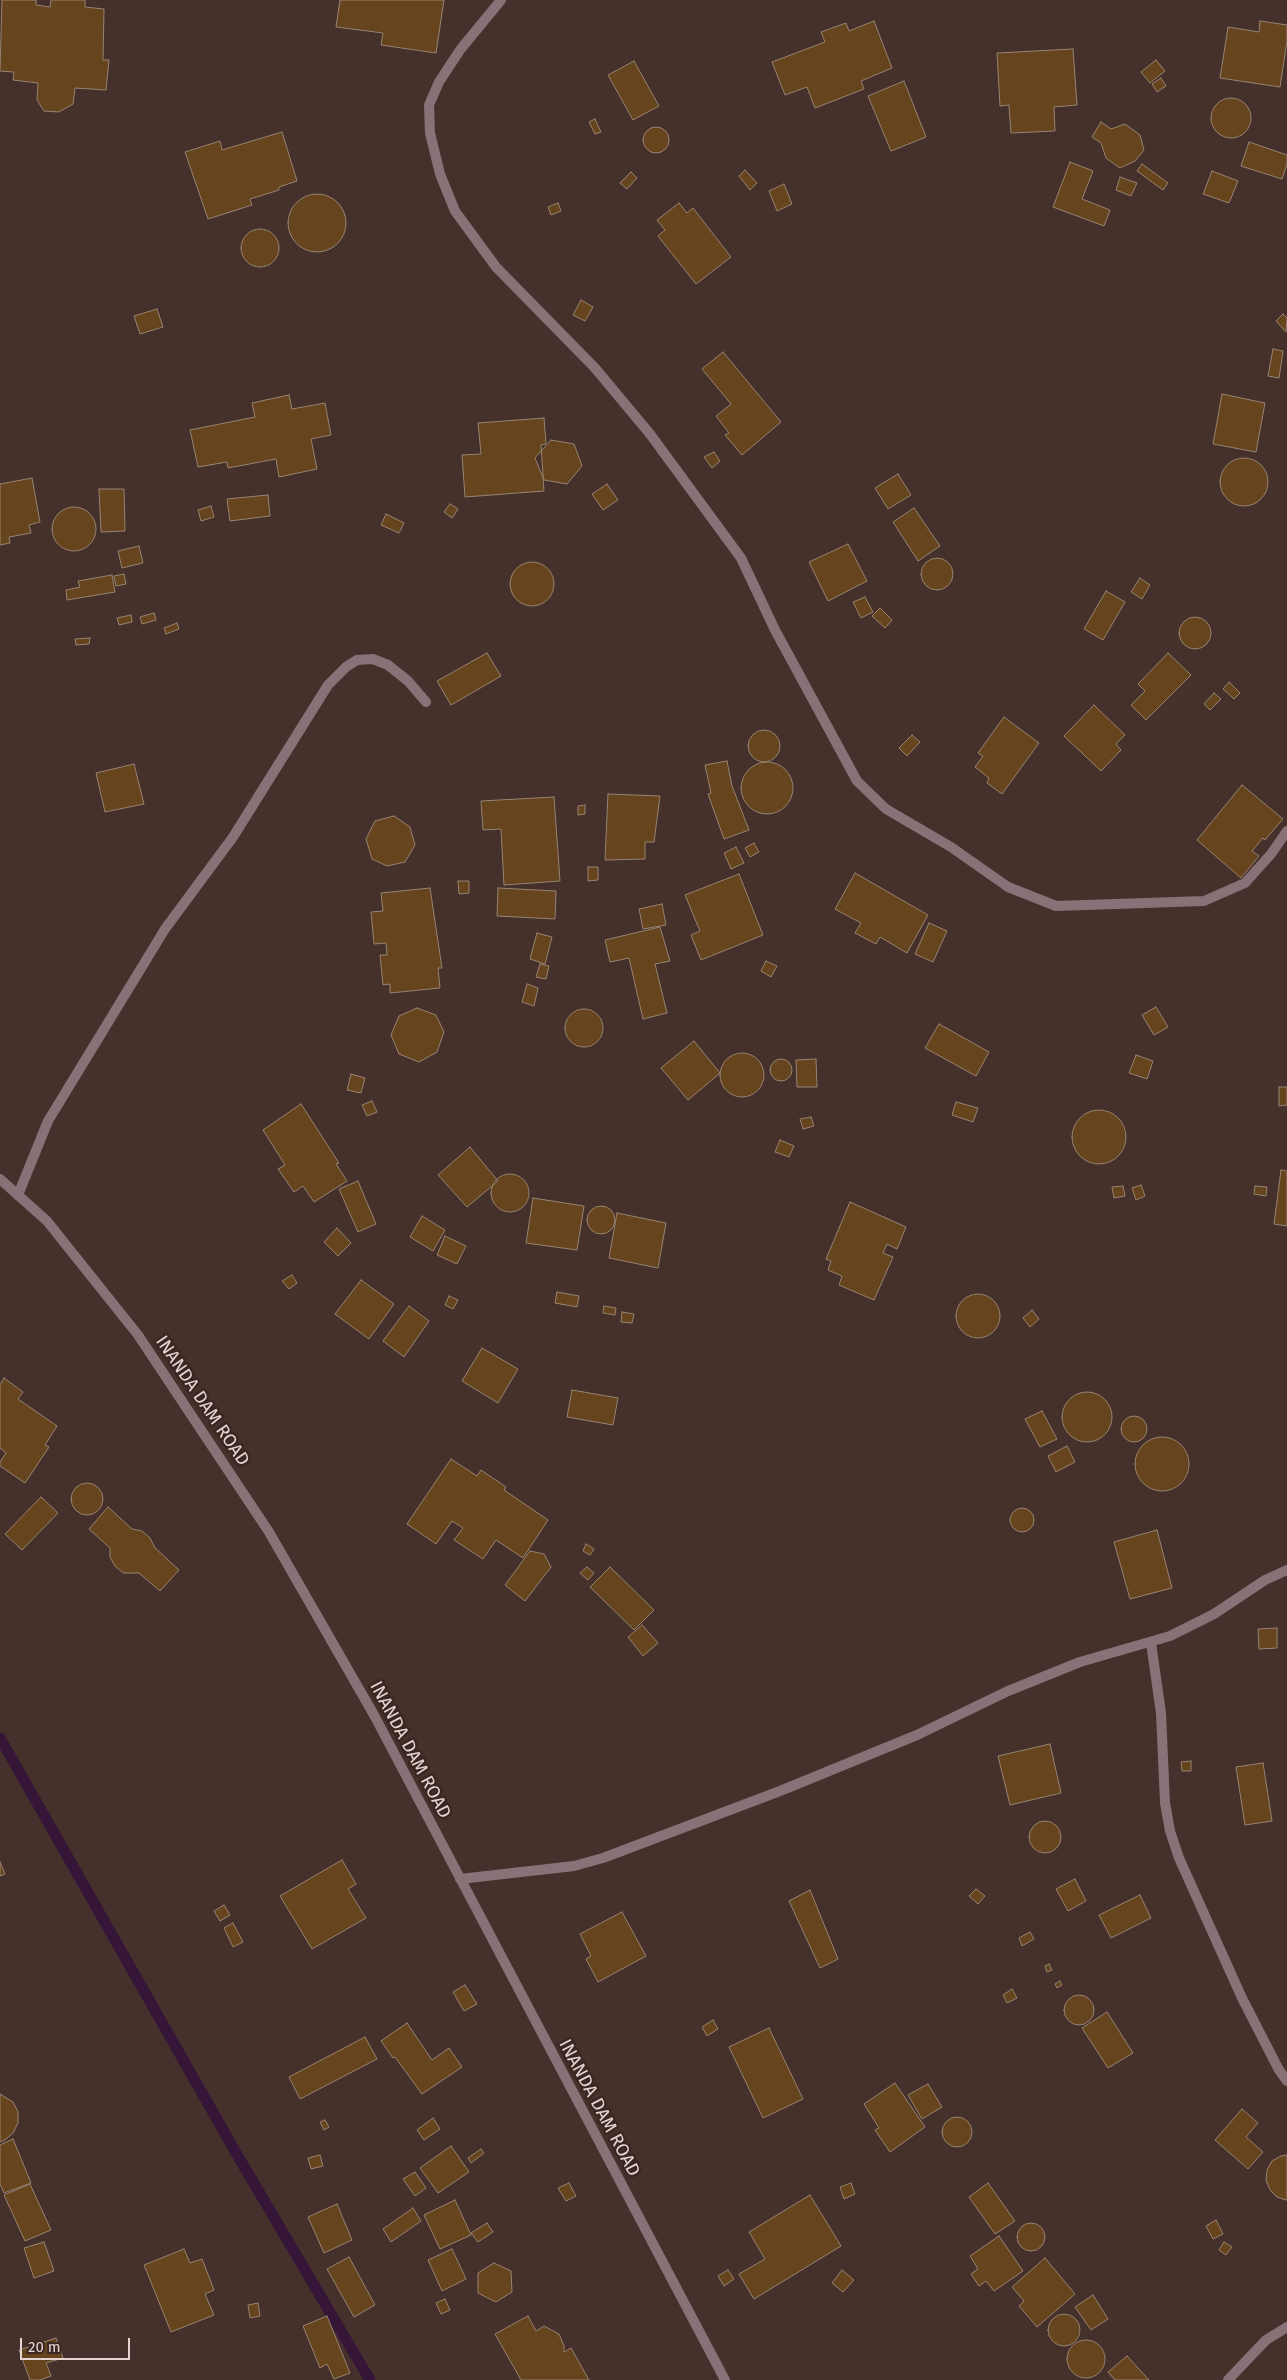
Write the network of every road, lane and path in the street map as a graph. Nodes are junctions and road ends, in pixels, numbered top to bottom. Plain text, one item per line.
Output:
1 (501, 0) edge
2 (426, 702) dead end
3 (1287, 831) edge
4 (0, 1179) edge
5 (18, 1195) junction
6 (1287, 1570) edge
7 (1150, 1643) junction
8 (460, 1879) junction
9 (1287, 2081) edge
10 (1287, 2327) edge
11 (725, 2380) edge
12 (1228, 2380) edge

1 - 3 street
2 - 5 street
4 - 5 street, INANDA DAM ROAD
5 - 8 street, INANDA DAM ROAD
6 - 7 street
7 - 8 street
7 - 9 street
8 - 11 street, INANDA DAM ROAD
10 - 12 street

